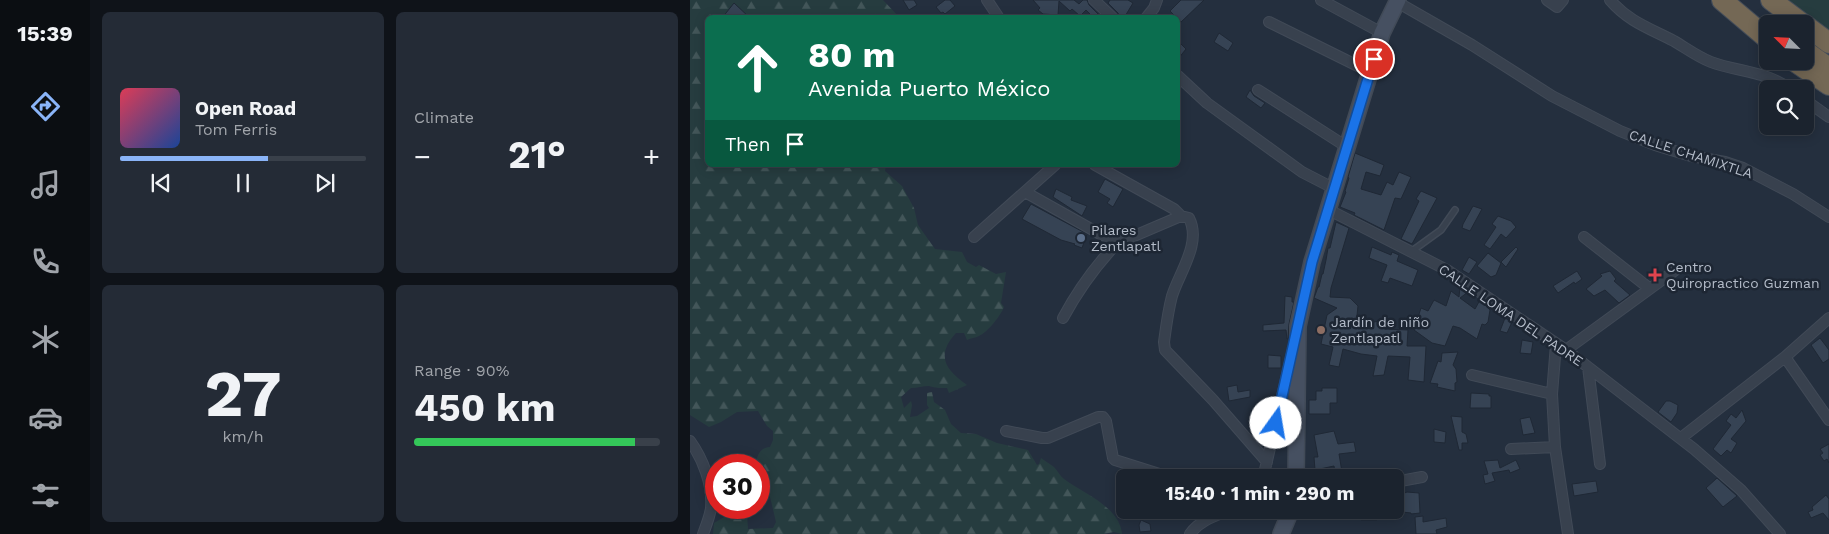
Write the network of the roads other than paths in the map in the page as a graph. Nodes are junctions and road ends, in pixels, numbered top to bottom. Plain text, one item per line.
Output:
1 (987, 0) edge
2 (1094, 0) edge
3 (1157, 0) edge
4 (1321, 0) edge
5 (1547, 0) edge
6 (1563, 0) edge
7 (1610, 0) edge
8 (1722, 0) edge
9 (1741, 0) edge
10 (1771, 0) edge
11 (1398, 1) edge
12 (997, 15) edge
13 (1110, 15) edge
14 (1148, 15) edge
15 (1759, 15) edge
16 (1791, 15) edge
17 (1269, 22) dead end
18 (1759, 31) edge
19 (1814, 32) edge
20 (1382, 33) junction
21 (1829, 43) edge
22 (1814, 57) edge
23 (1829, 68) edge
24 (1807, 70) edge
25 (1370, 72) junction
26 (1180, 78) edge
27 (1776, 80) edge
28 (1829, 85) edge
29 (1258, 90) dead end
30 (1814, 106) edge
31 (1829, 117) edge
32 (1348, 147) junction
33 (1053, 167) edge
34 (1099, 167) edge
35 (1335, 189) junction
36 (1025, 192) junction
37 (1329, 210) junction
38 (1455, 210) dead end
39 (1181, 216) junction
40 (1829, 217) edge
41 (974, 237) dead end
42 (1584, 237) dead end
43 (1119, 241) junction
44 (1412, 251) junction
45 (1677, 269) dead end
46 (1649, 288) junction
47 (1063, 318) dead end
48 (1829, 318) edge
49 (1298, 326) junction
50 (1556, 344) junction
51 (1566, 350) junction
52 (1785, 357) junction
53 (1588, 367) junction
54 (1472, 375) dead end
55 (1552, 394) junction
56 (1829, 420) edge
57 (1006, 431) dead end
58 (1681, 438) junction
59 (690, 441) edge
60 (1555, 447) junction
61 (1511, 449) dead end
62 (1267, 462) junction
63 (1600, 464) dead end
64 (1144, 469) edge
65 (1265, 469) edge
66 (1296, 469) edge
67 (705, 470) edge
68 (1422, 477) dead end
69 (1404, 480) edge
70 (709, 519) edge
71 (1287, 519) edge
72 (1204, 520) edge
73 (703, 534) edge
74 (1190, 534) edge
75 (1281, 534) edge
76 (1568, 534) edge
77 (1780, 534) edge

1 - 12 street
2 - 13 street
3 - 14 street
4 - 20 street
5 - 6 street
7 - 27 street
8 - 18 highway
9 - 15 highway
10 - 16 highway
11 - 20 main road
11 - 40 street, CALLE CHAMIXTLA
17 - 25 street
19 - 21 highway
20 - 25 main road
22 - 23 highway
24 - 28 highway
25 - 32 main road
26 - 35 street
29 - 32 street
30 - 31 street
32 - 35 main road
33 - 36 street
34 - 39 street
35 - 37 main road
36 - 41 street
36 - 43 street
37 - 44 street, CALLE LOMA DEL PADRE
37 - 49 main road
38 - 44 lane
39 - 43 street
39 - 62 street
42 - 46 street
43 - 47 street
44 - 50 street, CALLE LOMA DEL PADRE
45 - 46 street
46 - 51 street
48 - 52 street
49 - 62 street
49 - 66 main road
50 - 51 street, CALLE LOMA DEL PADRE
50 - 55 street
51 - 53 street, CALLE LOMA DEL PADRE
52 - 56 street
52 - 58 street
53 - 58 street, CALLE LOMA DEL PADRE
53 - 63 street
54 - 55 street
55 - 60 street
57 - 64 street
58 - 77 street, CALLE LOMA DEL PADRE
59 - 67 street
60 - 61 street
60 - 76 street
62 - 65 street
68 - 69 street
70 - 73 street
71 - 75 main road
72 - 74 street

